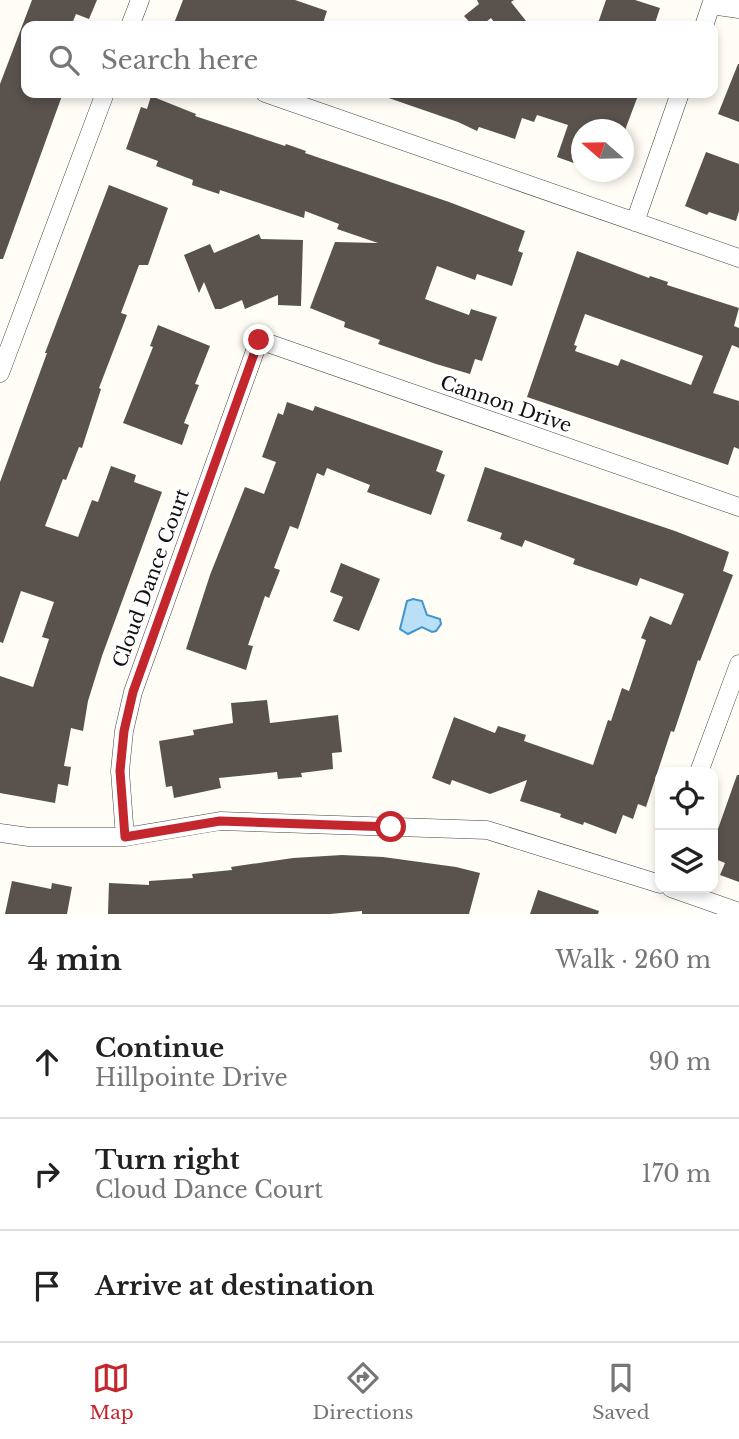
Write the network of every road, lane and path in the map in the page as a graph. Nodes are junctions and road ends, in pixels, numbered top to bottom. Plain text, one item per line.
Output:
1 (140, 0) edge
2 (739, 9) edge
3 (132, 21) edge
4 (706, 21) edge
5 (103, 98) edge
6 (279, 98) edge
7 (678, 98) edge
8 (635, 222) junction
9 (739, 258) edge
10 (259, 340) joint
11 (0, 373) edge
12 (739, 507) edge
13 (739, 664) edge
14 (701, 767) edge
15 (0, 833) edge
16 (125, 837) junction
17 (655, 881) edge
18 (689, 893) edge
19 (739, 912) edge

1 - 3 street
2 - 4 street
5 - 11 street
6 - 8 street
7 - 8 street
8 - 9 street
10 - 12 street, Cannon Drive
10 - 16 street, Cloud Dance Court
13 - 14 street
15 - 16 street
16 - 17 street
18 - 19 street

